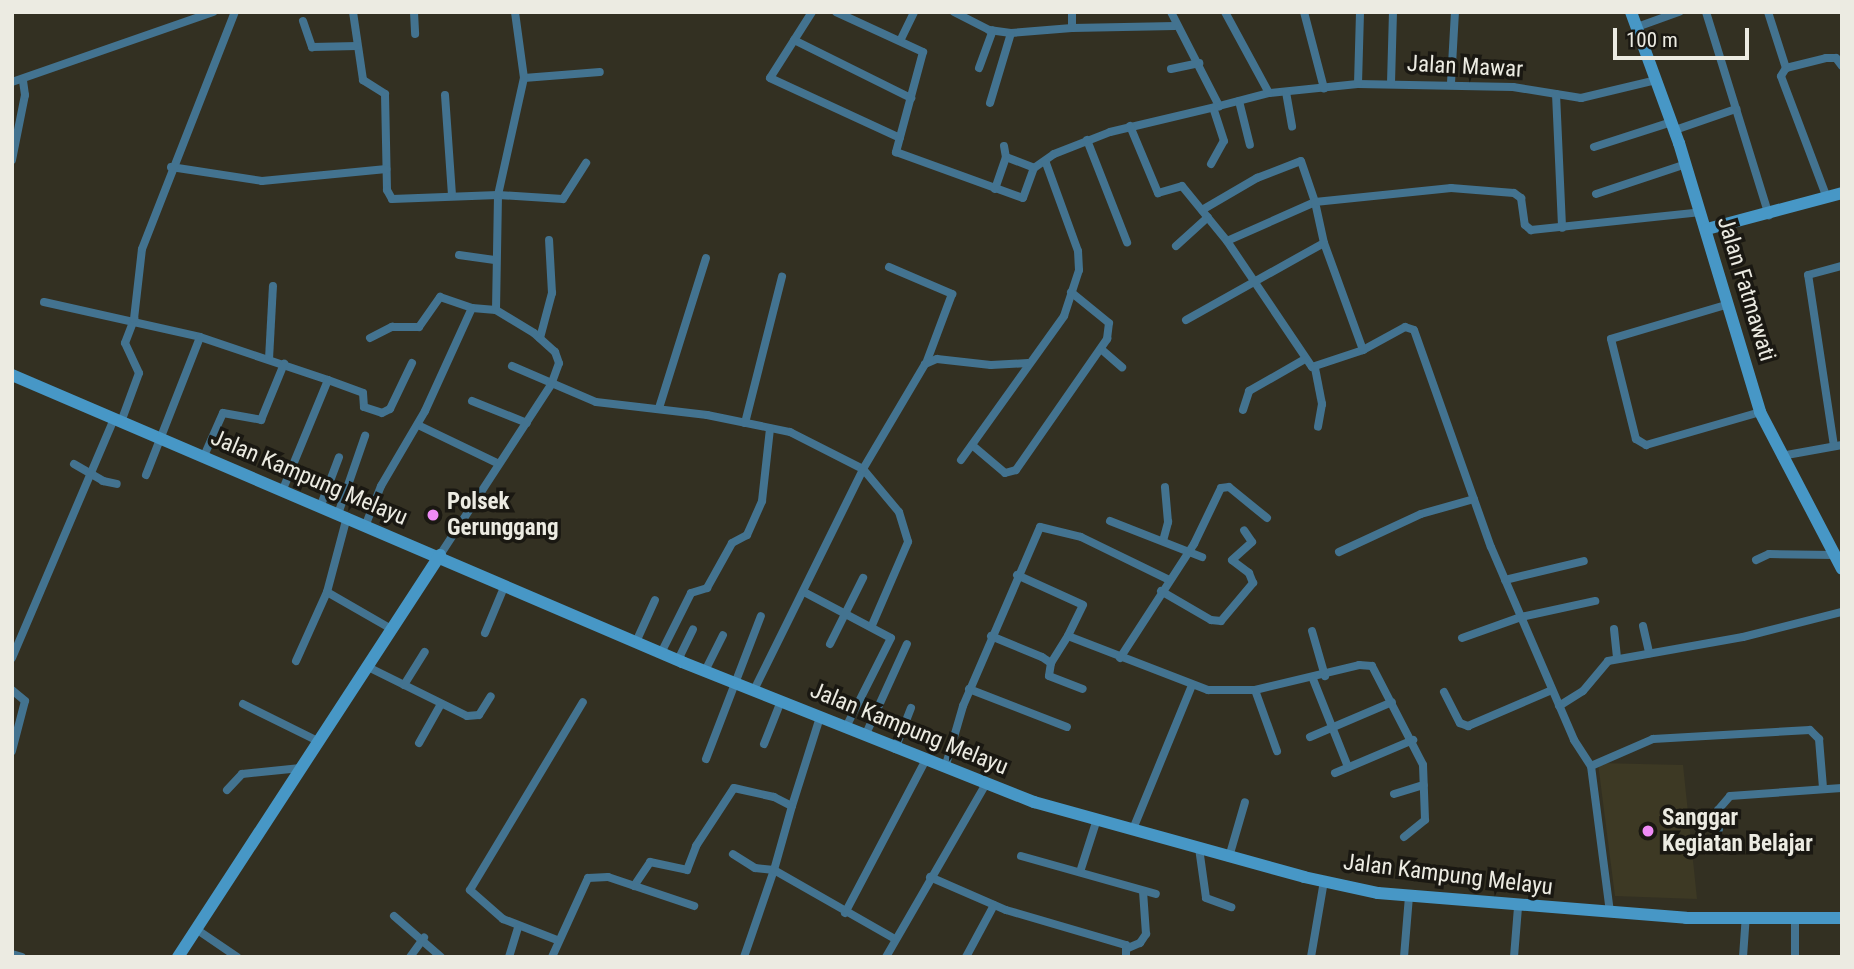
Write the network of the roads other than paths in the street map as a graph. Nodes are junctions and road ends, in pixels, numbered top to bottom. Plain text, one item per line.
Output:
1 (213, 12) edge
2 (235, 12) edge
3 (353, 12) edge
4 (414, 12) edge
5 (515, 12) edge
6 (812, 12) edge
7 (836, 12) edge
8 (914, 12) edge
9 (954, 12) edge
10 (1072, 12) edge
11 (1171, 12) edge
12 (1225, 12) edge
13 (1304, 12) edge
14 (1360, 12) edge
15 (1393, 12) edge
16 (1455, 12) edge
17 (1632, 12) edge
18 (1679, 12) edge
19 (1706, 12) edge
20 (1768, 12) edge
21 (303, 21) dead end
22 (1175, 26) junction
23 (1637, 27) junction
24 (1072, 28) junction
25 (993, 30) junction
26 (1011, 33) junction
27 (415, 34) dead end
28 (901, 39) dead end
29 (794, 40) junction
30 (357, 46) junction
31 (1199, 63) junction
32 (1842, 66) edge
33 (979, 68) dead end
34 (1786, 68) junction
35 (1171, 69) dead end
36 (600, 72) dead end
37 (524, 78) junction
38 (23, 80) junction
39 (1656, 80) junction
40 (12, 82) edge
41 (1391, 83) junction
42 (1451, 83) junction
43 (1358, 84) junction
44 (1324, 88) junction
45 (1286, 92) junction
46 (1269, 93) junction
47 (1556, 94) junction
48 (445, 95) dead end
49 (911, 97) junction
50 (1239, 101) junction
51 (990, 103) dead end
52 (1216, 107) junction
53 (1736, 109) junction
54 (1130, 126) junction
55 (1673, 126) junction
56 (1292, 127) dead end
57 (900, 138) junction
58 (1087, 140) junction
59 (1250, 145) dead end
60 (1004, 146) dead end
61 (1594, 147) dead end
62 (1006, 157) junction
63 (12, 160) edge
64 (586, 163) dead end
65 (1046, 163) junction
66 (1211, 164) dead end
67 (1686, 164) junction
68 (172, 167) junction
69 (1034, 168) junction
70 (386, 169) junction
71 (995, 188) junction
72 (1842, 193) edge
73 (1596, 194) dead end
74 (498, 195) junction
75 (452, 196) junction
76 (1827, 198) junction
77 (1315, 202) junction
78 (1701, 212) junction
79 (1205, 214) junction
80 (1769, 215) junction
81 (1562, 228) junction
82 (1707, 229) junction
83 (549, 240) dead end
84 (1227, 241) junction
85 (1127, 242) dead end
86 (1324, 243) junction
87 (1176, 246) dead end
88 (459, 255) dead end
89 (706, 258) dead end
90 (495, 260) junction
91 (1842, 266) edge
92 (889, 267) dead end
93 (782, 277) dead end
94 (1251, 281) junction
95 (273, 286) dead end
96 (1071, 292) junction
97 (44, 302) dead end
98 (1729, 304) junction
99 (472, 308) junction
100 (496, 310) junction
101 (134, 319) junction
102 (1186, 320) dead end
103 (200, 337) junction
104 (370, 338) dead end
105 (540, 338) junction
106 (1101, 349) junction
107 (933, 350) junction
108 (1363, 350) junction
109 (269, 359) junction
110 (937, 359) junction
111 (1305, 359) junction
112 (411, 363) dead end
113 (1028, 363) junction
114 (284, 364) junction
115 (925, 364) junction
116 (512, 366) dead end
117 (1122, 367) dead end
118 (1315, 368) junction
119 (12, 375) edge
120 (328, 380) junction
121 (551, 385) junction
122 (472, 401) dead end
123 (659, 408) junction
124 (1243, 410) dead end
125 (1760, 412) junction
126 (117, 421) junction
127 (527, 423) junction
128 (745, 423) junction
129 (418, 425) junction
130 (1318, 427) dead end
131 (770, 429) junction
132 (365, 436) dead end
133 (160, 439) junction
134 (972, 445) junction
135 (1838, 445) edge
136 (204, 456) junction
137 (1782, 456) junction
138 (339, 457) dead end
139 (961, 460) dead end
140 (497, 463) junction
141 (74, 464) dead end
142 (863, 469) junction
143 (92, 473) junction
144 (146, 475) dead end
145 (117, 484) dead end
146 (1165, 487) dead end
147 (283, 489) junction
148 (1474, 499) junction
149 (321, 505) junction
150 (343, 515) junction
151 (1267, 518) dead end
152 (1110, 521) dead end
153 (366, 524) junction
154 (1244, 530) dead end
155 (1163, 541) junction
156 (1189, 552) junction
157 (1339, 552) dead end
158 (440, 555) junction
159 (1833, 555) junction
160 (1202, 556) dead end
161 (1756, 560) dead end
162 (1584, 561) dead end
163 (1842, 569) edge
164 (1017, 575) junction
165 (863, 578) dead end
166 (1169, 580) junction
167 (1505, 580) junction
168 (505, 585) junction
169 (1161, 591) junction
170 (327, 592) junction
171 (804, 592) junction
172 (655, 600) dead end
173 (1595, 601) dead end
174 (846, 611) junction
175 (1842, 612) edge
176 (761, 615) dead end
177 (1521, 617) junction
178 (872, 625) junction
179 (1643, 626) dead end
180 (693, 629) dead end
181 (1614, 629) dead end
182 (393, 630) junction
183 (1312, 631) dead end
184 (485, 634) dead end
185 (723, 635) dead end
186 (991, 636) junction
187 (1068, 636) junction
188 (1462, 638) dead end
189 (636, 642) junction
190 (830, 644) dead end
191 (907, 644) dead end
192 (425, 652) dead end
193 (661, 653) junction
194 (1648, 653) junction
195 (12, 658) edge
196 (1119, 658) junction
197 (1617, 658) junction
198 (678, 660) junction
199 (296, 661) dead end
200 (1051, 663) junction
201 (368, 667) junction
202 (705, 671) junction
203 (1325, 676) junction
204 (1312, 679) junction
205 (734, 682) junction
206 (404, 685) junction
207 (1192, 685) junction
208 (969, 689) junction
209 (1083, 689) dead end
210 (12, 690) edge
211 (754, 690) junction
212 (1255, 690) junction
213 (1552, 690) junction
214 (1444, 692) dead end
215 (491, 696) dead end
216 (781, 701) junction
217 (583, 702) dead end
218 (1392, 702) junction
219 (243, 704) dead end
220 (441, 704) junction
221 (1559, 706) junction
222 (911, 708) dead end
223 (820, 717) junction
224 (846, 726) junction
225 (1067, 727) dead end
226 (1332, 727) junction
227 (866, 736) junction
228 (1310, 737) dead end
229 (1413, 740) junction
230 (318, 741) junction
231 (419, 743) dead end
232 (764, 744) dead end
233 (895, 749) junction
234 (12, 751) edge
235 (1277, 751) dead end
236 (706, 759) dead end
237 (925, 761) junction
238 (1591, 766) junction
239 (1348, 767) junction
240 (301, 768) junction
241 (945, 768) junction
242 (1335, 773) dead end
243 (986, 784) junction
244 (1424, 785) junction
245 (1823, 788) junction
246 (1842, 788) edge
247 (227, 790) dead end
248 (1394, 794) dead end
249 (1245, 802) dead end
250 (792, 806) junction
251 (1097, 819) junction
252 (1133, 829) junction
253 (1719, 829) dead end
254 (1404, 837) dead end
255 (1199, 848) junction
256 (733, 854) dead end
257 (1021, 856) dead end
258 (1229, 857) junction
259 (774, 870) junction
260 (1080, 872) junction
261 (930, 877) junction
262 (1324, 881) junction
263 (634, 886) junction
264 (1143, 891) junction
265 (1156, 894) dead end
266 (1409, 896) junction
267 (994, 905) junction
268 (694, 906) dead end
269 (1518, 906) junction
270 (1231, 907) dead end
271 (845, 913) junction
272 (1610, 913) junction
273 (394, 916) dead end
274 (1746, 918) junction
275 (1842, 918) edge
276 (1795, 919) junction
277 (518, 928) junction
278 (195, 929) junction
279 (424, 938) junction
280 (895, 939) junction
281 (557, 940) junction
282 (1127, 952) edge
283 (12, 954) edge
284 (966, 955) edge
285 (22, 957) edge
286 (178, 957) edge
287 (237, 957) edge
288 (410, 957) edge
289 (441, 957) edge
290 (509, 957) edge
291 (552, 957) edge
292 (744, 957) edge
293 (886, 957) edge
294 (978, 957) edge
295 (1311, 957) edge
296 (1404, 957) edge
297 (1514, 957) edge
298 (1743, 957) edge
299 (1795, 957) edge

1 - 38 street
2 - 68 street
3 - 30 street
4 - 27 street
5 - 37 street
6 - 29 street
7 - 49 street
8 - 28 street
9 - 25 street
10 - 24 street
11 - 22 street
12 - 46 street
13 - 44 street
14 - 43 street
15 - 41 street
16 - 42 street
17 - 23 main road, Jalan Fatmawati
18 - 23 street
19 - 53 street
20 - 34 street
21 - 30 street
22 - 24 street
22 - 31 street
23 - 39 main road, Jalan Fatmawati
24 - 26 street
25 - 26 street
25 - 33 street
26 - 51 street
29 - 49 street
29 - 57 street
30 - 70 street
31 - 35 street
31 - 52 street
32 - 34 street
34 - 76 street
36 - 37 street
37 - 74 street
38 - 40 street
38 - 63 street
39 - 47 street, Jalan Mawar
39 - 55 main road, Jalan Fatmawati
41 - 42 street, Jalan Mawar
41 - 43 street, Jalan Mawar
42 - 47 street, Jalan Mawar
43 - 44 street, Jalan Mawar
44 - 45 street, Jalan Mawar
45 - 46 street, Jalan Mawar
45 - 56 street
46 - 50 street, Jalan Mawar
47 - 81 street
48 - 75 street
49 - 57 street
50 - 52 street, Jalan Mawar
50 - 59 street
52 - 54 street, Jalan Mawar
52 - 66 street
53 - 55 street
53 - 80 street
54 - 58 street, Jalan Mawar
54 - 79 street
55 - 61 street
55 - 67 main road, Jalan Fatmawati
57 - 71 street
58 - 65 street, Jalan Mawar
58 - 85 street
60 - 62 street
62 - 69 street
62 - 71 street
64 - 74 street
65 - 69 street, Jalan Mawar
65 - 96 street
67 - 73 street
67 - 78 main road, Jalan Fatmawati
68 - 70 street
68 - 101 street
69 - 71 street
70 - 75 street
72 - 76 main road
74 - 75 street
74 - 90 street
76 - 80 main road
77 - 79 street
77 - 81 street
77 - 84 street
77 - 86 street
78 - 81 street
78 - 82 main road, Jalan Fatmawati
79 - 84 street
79 - 87 street
80 - 82 main road
82 - 98 main road, Jalan Fatmawati
83 - 105 street
84 - 94 street
86 - 94 street
86 - 108 street
88 - 90 street
89 - 123 street
90 - 100 street
91 - 135 street
92 - 107 street
93 - 128 street
94 - 102 street
94 - 111 street
95 - 109 street
96 - 106 street
96 - 113 street
97 - 101 street
98 - 125 main road, Jalan Fatmawati
98 - 125 street
99 - 100 street
99 - 104 street
99 - 129 street
100 - 105 street
101 - 103 street
101 - 126 street
103 - 109 street
103 - 133 street
105 - 121 street
106 - 117 street
106 - 134 street
107 - 110 street
107 - 115 street
108 - 118 street
108 - 148 street
109 - 114 street
110 - 113 street
110 - 115 street
111 - 118 street
111 - 124 street
112 - 120 street
113 - 134 street
114 - 120 street
114 - 136 street
115 - 142 street
116 - 121 street
118 - 130 street
119 - 126 main road, Jalan Kampung Melayu
120 - 147 street
121 - 123 street
121 - 127 street
122 - 127 street
123 - 128 street
125 - 137 main road, Jalan Fatmawati
126 - 133 main road, Jalan Kampung Melayu
126 - 143 street
127 - 140 street
128 - 131 street
129 - 140 street
129 - 153 street
131 - 142 street
131 - 193 street
132 - 150 street
133 - 136 main road, Jalan Kampung Melayu
133 - 144 street
134 - 139 street
135 - 137 street
136 - 147 main road, Jalan Kampung Melayu
137 - 159 main road, Jalan Fatmawati
138 - 149 street
140 - 158 street
141 - 143 street
142 - 171 street
142 - 178 street
143 - 145 street
143 - 195 street
146 - 155 street
147 - 149 main road, Jalan Kampung Melayu
148 - 157 street
148 - 167 street
149 - 150 main road, Jalan Kampung Melayu
150 - 153 main road, Jalan Kampung Melayu
150 - 170 street
151 - 156 street
152 - 155 street
153 - 158 main road, Jalan Kampung Melayu
154 - 169 street
155 - 156 street
156 - 160 street
156 - 166 street
158 - 168 main road, Jalan Kampung Melayu
158 - 182 main road
159 - 161 street
159 - 163 main road, Jalan Fatmawati
162 - 167 street
164 - 166 street
164 - 186 street
164 - 187 street
165 - 174 street
166 - 169 street
167 - 177 street
168 - 184 street
168 - 189 main road, Jalan Kampung Melayu
169 - 196 street
170 - 182 street
170 - 199 street
171 - 174 street
171 - 211 street
172 - 189 street
173 - 177 street
174 - 178 street
174 - 190 street
175 - 194 street
176 - 205 street
177 - 188 street
177 - 213 street
178 - 224 street
179 - 194 street
180 - 198 street
181 - 197 street
182 - 201 main road
183 - 203 street
185 - 202 street
186 - 200 street
186 - 208 street
187 - 196 street
187 - 200 street
189 - 193 main road, Jalan Kampung Melayu
191 - 227 street
192 - 206 street
193 - 198 main road, Jalan Kampung Melayu
194 - 197 street
196 - 207 street
197 - 221 street
198 - 202 main road, Jalan Kampung Melayu
200 - 209 street
201 - 206 street
201 - 230 main road
202 - 205 main road, Jalan Kampung Melayu
203 - 204 street
203 - 218 street
204 - 212 street
204 - 226 street
205 - 211 main road, Jalan Kampung Melayu
205 - 236 street
206 - 220 street
207 - 212 street
207 - 252 street
208 - 225 street
208 - 241 street
210 - 234 street
211 - 216 main road, Jalan Kampung Melayu
212 - 235 street
213 - 214 street
213 - 221 street
215 - 220 street
216 - 223 main road, Jalan Kampung Melayu
216 - 232 street
217 - 277 street
218 - 226 street
218 - 229 street
219 - 230 street
220 - 231 street
221 - 238 street
222 - 233 street
223 - 224 main road, Jalan Kampung Melayu
223 - 250 street
224 - 227 main road, Jalan Kampung Melayu
226 - 228 street
226 - 239 street
227 - 233 main road, Jalan Kampung Melayu
229 - 239 street
229 - 244 street
230 - 240 main road
233 - 237 main road, Jalan Kampung Melayu
237 - 241 main road, Jalan Kampung Melayu
237 - 271 street
238 - 245 street
238 - 272 street
239 - 242 street
240 - 247 street
240 - 278 main road
241 - 243 main road, Jalan Kampung Melayu
243 - 251 main road, Jalan Kampung Melayu
243 - 261 street
244 - 248 street
244 - 254 street
245 - 246 street
245 - 253 street
249 - 258 street
250 - 259 street
250 - 263 street
251 - 252 main road, Jalan Kampung Melayu
251 - 260 street
252 - 255 main road, Jalan Kampung Melayu
255 - 258 main road, Jalan Kampung Melayu
255 - 270 street
256 - 259 street
257 - 260 street
258 - 262 main road, Jalan Kampung Melayu
259 - 271 street
259 - 292 street
260 - 264 street
261 - 267 street
261 - 280 street
262 - 266 main road, Jalan Kampung Melayu
262 - 295 street
263 - 268 street
263 - 281 street
264 - 265 street
264 - 282 street
266 - 269 main road, Jalan Kampung Melayu
266 - 296 street
267 - 282 street
267 - 284 street
269 - 272 main road, Jalan Kampung Melayu
269 - 297 street
271 - 280 street
272 - 274 main road, Jalan Kampung Melayu
273 - 279 street
274 - 276 main road, Jalan Kampung Melayu
274 - 298 street
275 - 276 main road, Jalan Kampung Melayu
276 - 299 street
277 - 281 street
277 - 290 street
278 - 286 main road
278 - 287 street
279 - 288 street
279 - 289 street
280 - 293 street
281 - 291 street
283 - 285 street
284 - 294 street

